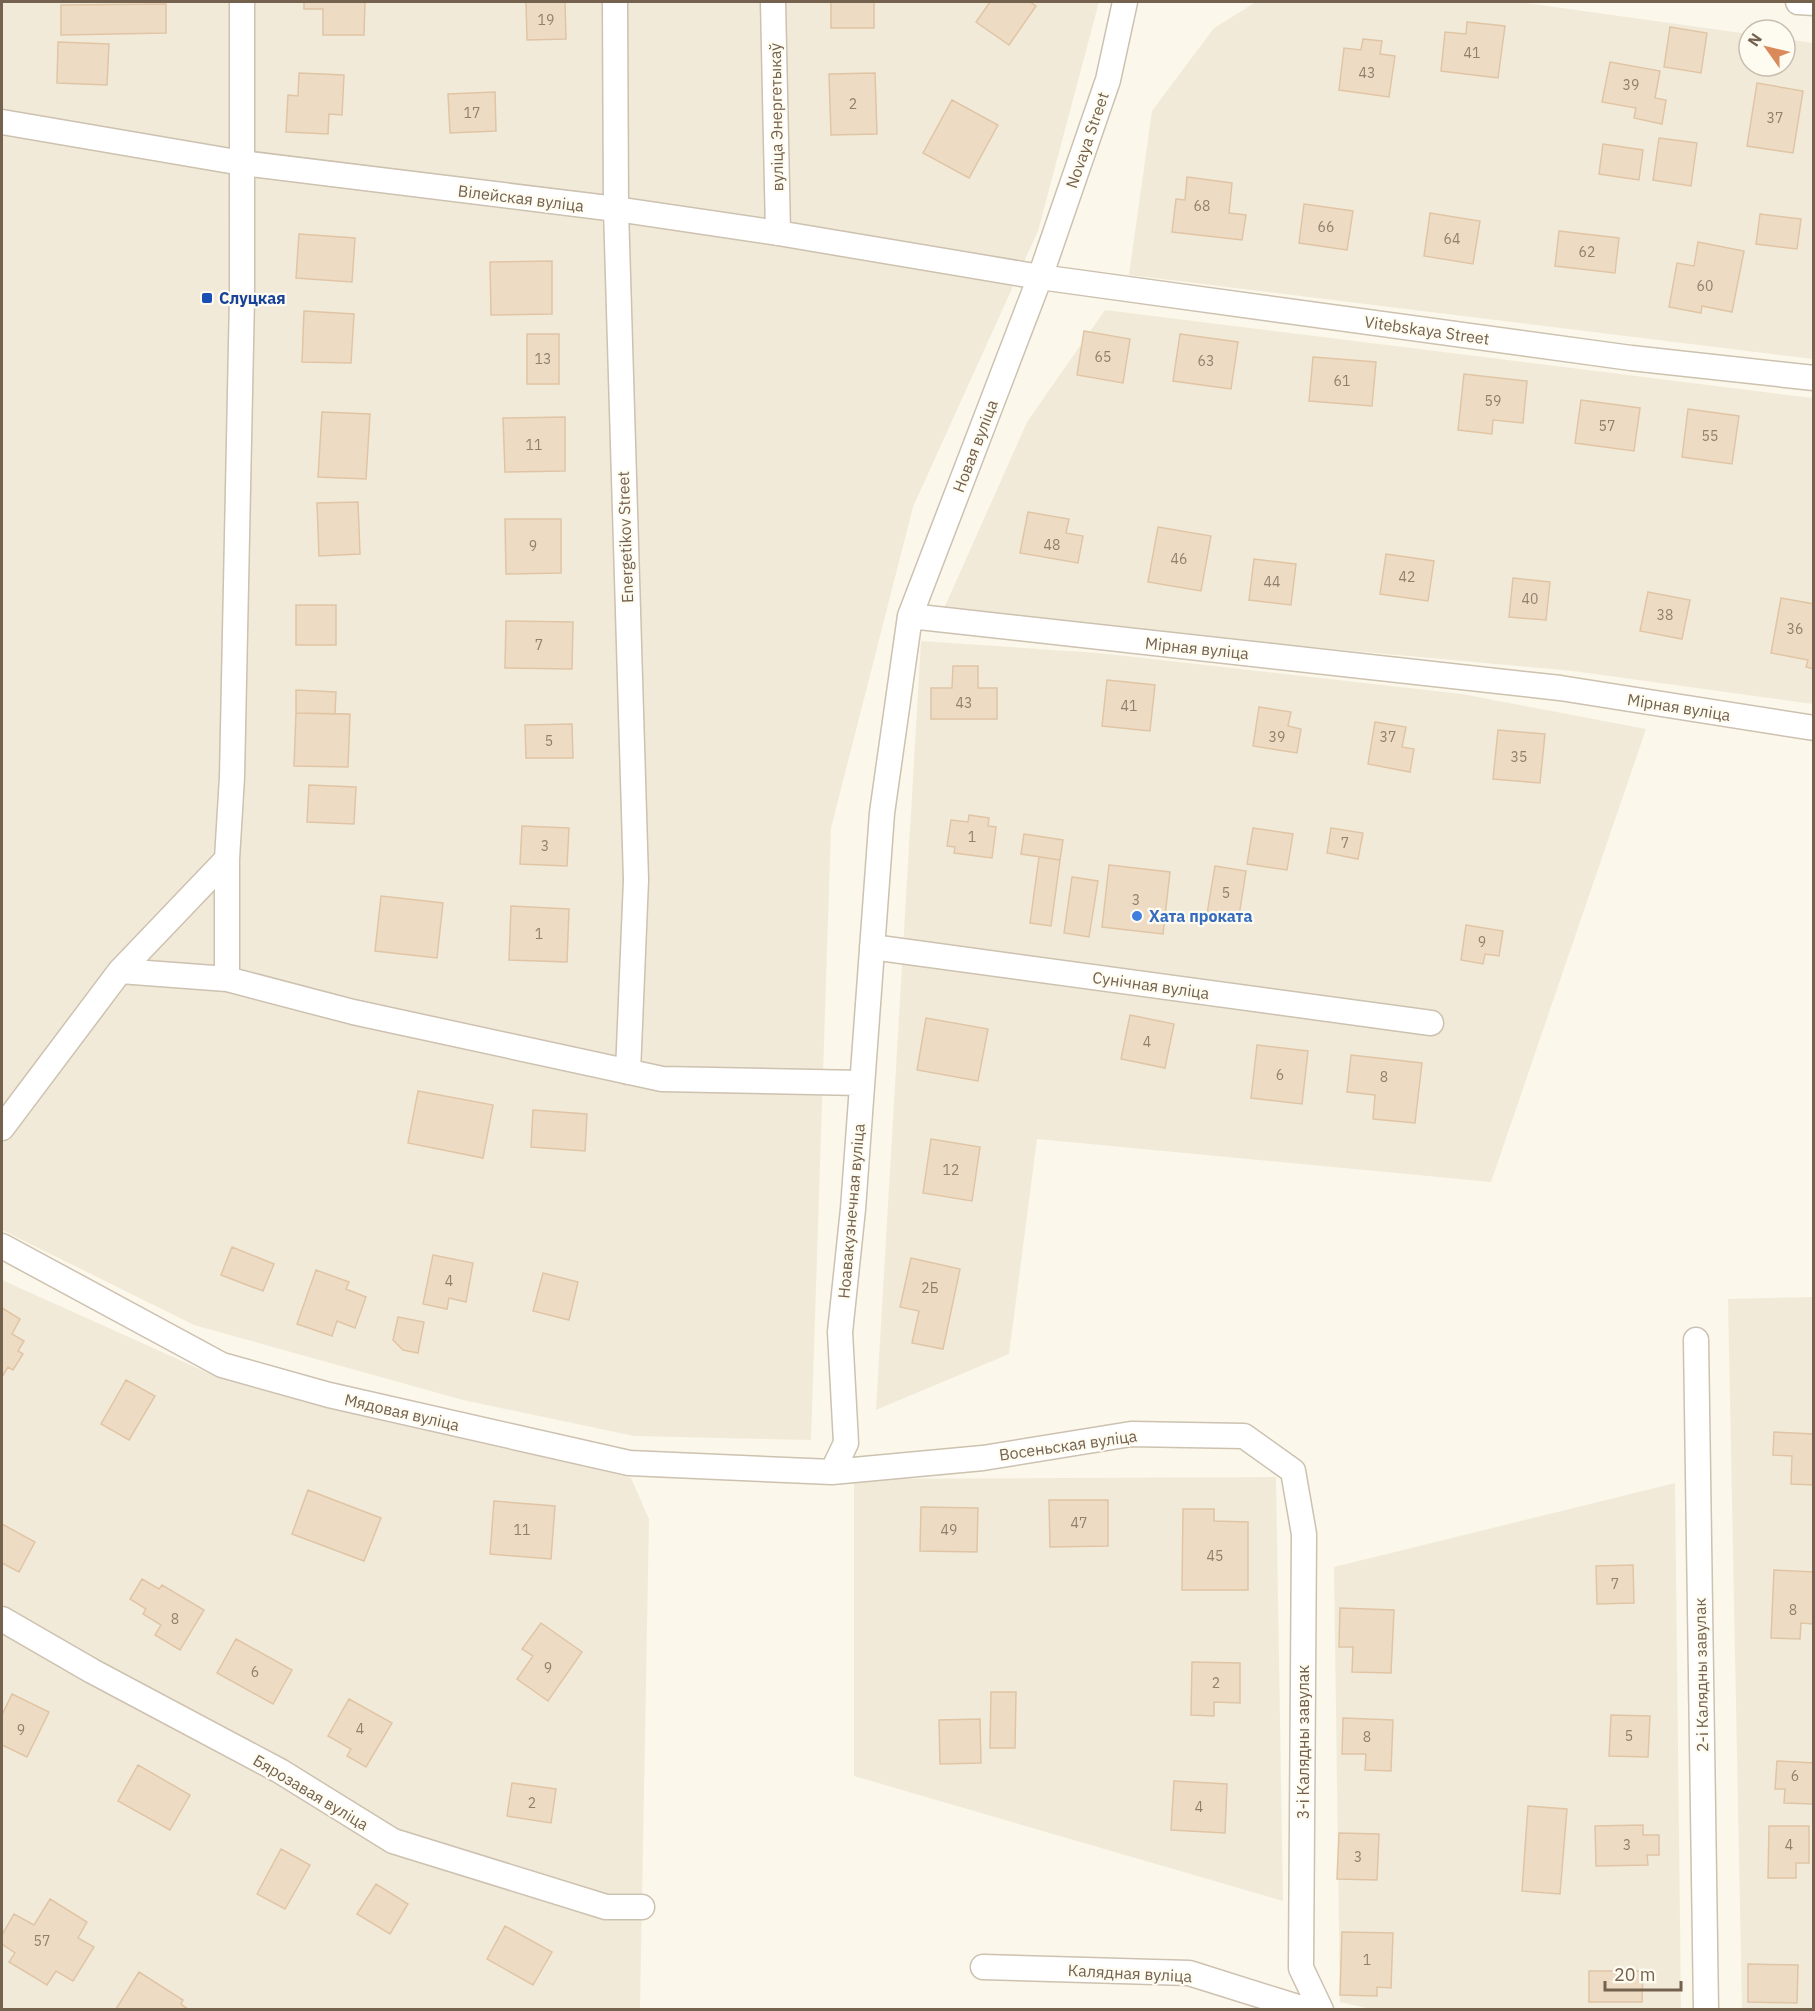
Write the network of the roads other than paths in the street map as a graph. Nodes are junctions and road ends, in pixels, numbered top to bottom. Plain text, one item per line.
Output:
1 (242, 2) edge
2 (615, 2) edge
3 (773, 2) edge
4 (1125, 2) edge
5 (1798, 2) edge
6 (1814, 3) edge
7 (2, 122) edge
8 (242, 163) junction
9 (616, 209) junction
10 (778, 233) junction
11 (1040, 277) junction
12 (1814, 378) edge
13 (910, 616) junction
14 (1814, 728) edge
15 (227, 859) junction
16 (872, 947) junction
17 (120, 971) junction
18 (227, 979) junction
19 (1431, 1023) dead end
20 (628, 1072) junction
21 (861, 1083) junction
22 (2, 1128) edge
23 (2, 1246) edge
24 (1696, 1340) dead end
25 (1293, 1471) joint
26 (832, 1472) junction
27 (2, 1619) edge
28 (642, 1908) dead end
29 (983, 1967) dead end
30 (1307, 2010) edge
31 (1322, 2010) edge
32 (1706, 2010) edge

1 - 8 street
2 - 9 street, Energetikov Street
3 - 10 street, вуліца Энергетыкаў
4 - 11 street, Novaya Street
5 - 6 street
7 - 8 street, Вілейская вуліца
8 - 9 street, Вілейская вуліца
8 - 15 street
9 - 10 street, Вілейская вуліца
9 - 20 street, Energetikov Street
10 - 11 street, Вілейская вуліца
11 - 12 street, Vitebskaya Street
11 - 13 street, Новая вуліца
13 - 14 street, Мірная вуліца
13 - 16 street
15 - 17 street
15 - 18 street
16 - 19 street, Сунічная вуліца
16 - 21 street, Ноавакузнечная вуліца
17 - 18 street
17 - 22 street
18 - 20 street
20 - 21 street
21 - 26 street, Ноавакузнечная вуліца
23 - 26 street, Мядовая вуліца
24 - 32 street, 2-і Калядны завулак
25 - 26 street, Восеньская вуліца
25 - 31 street, 3-і Калядны завулак
27 - 28 street, Бярозавая вуліца
29 - 30 street, Калядная вуліца

